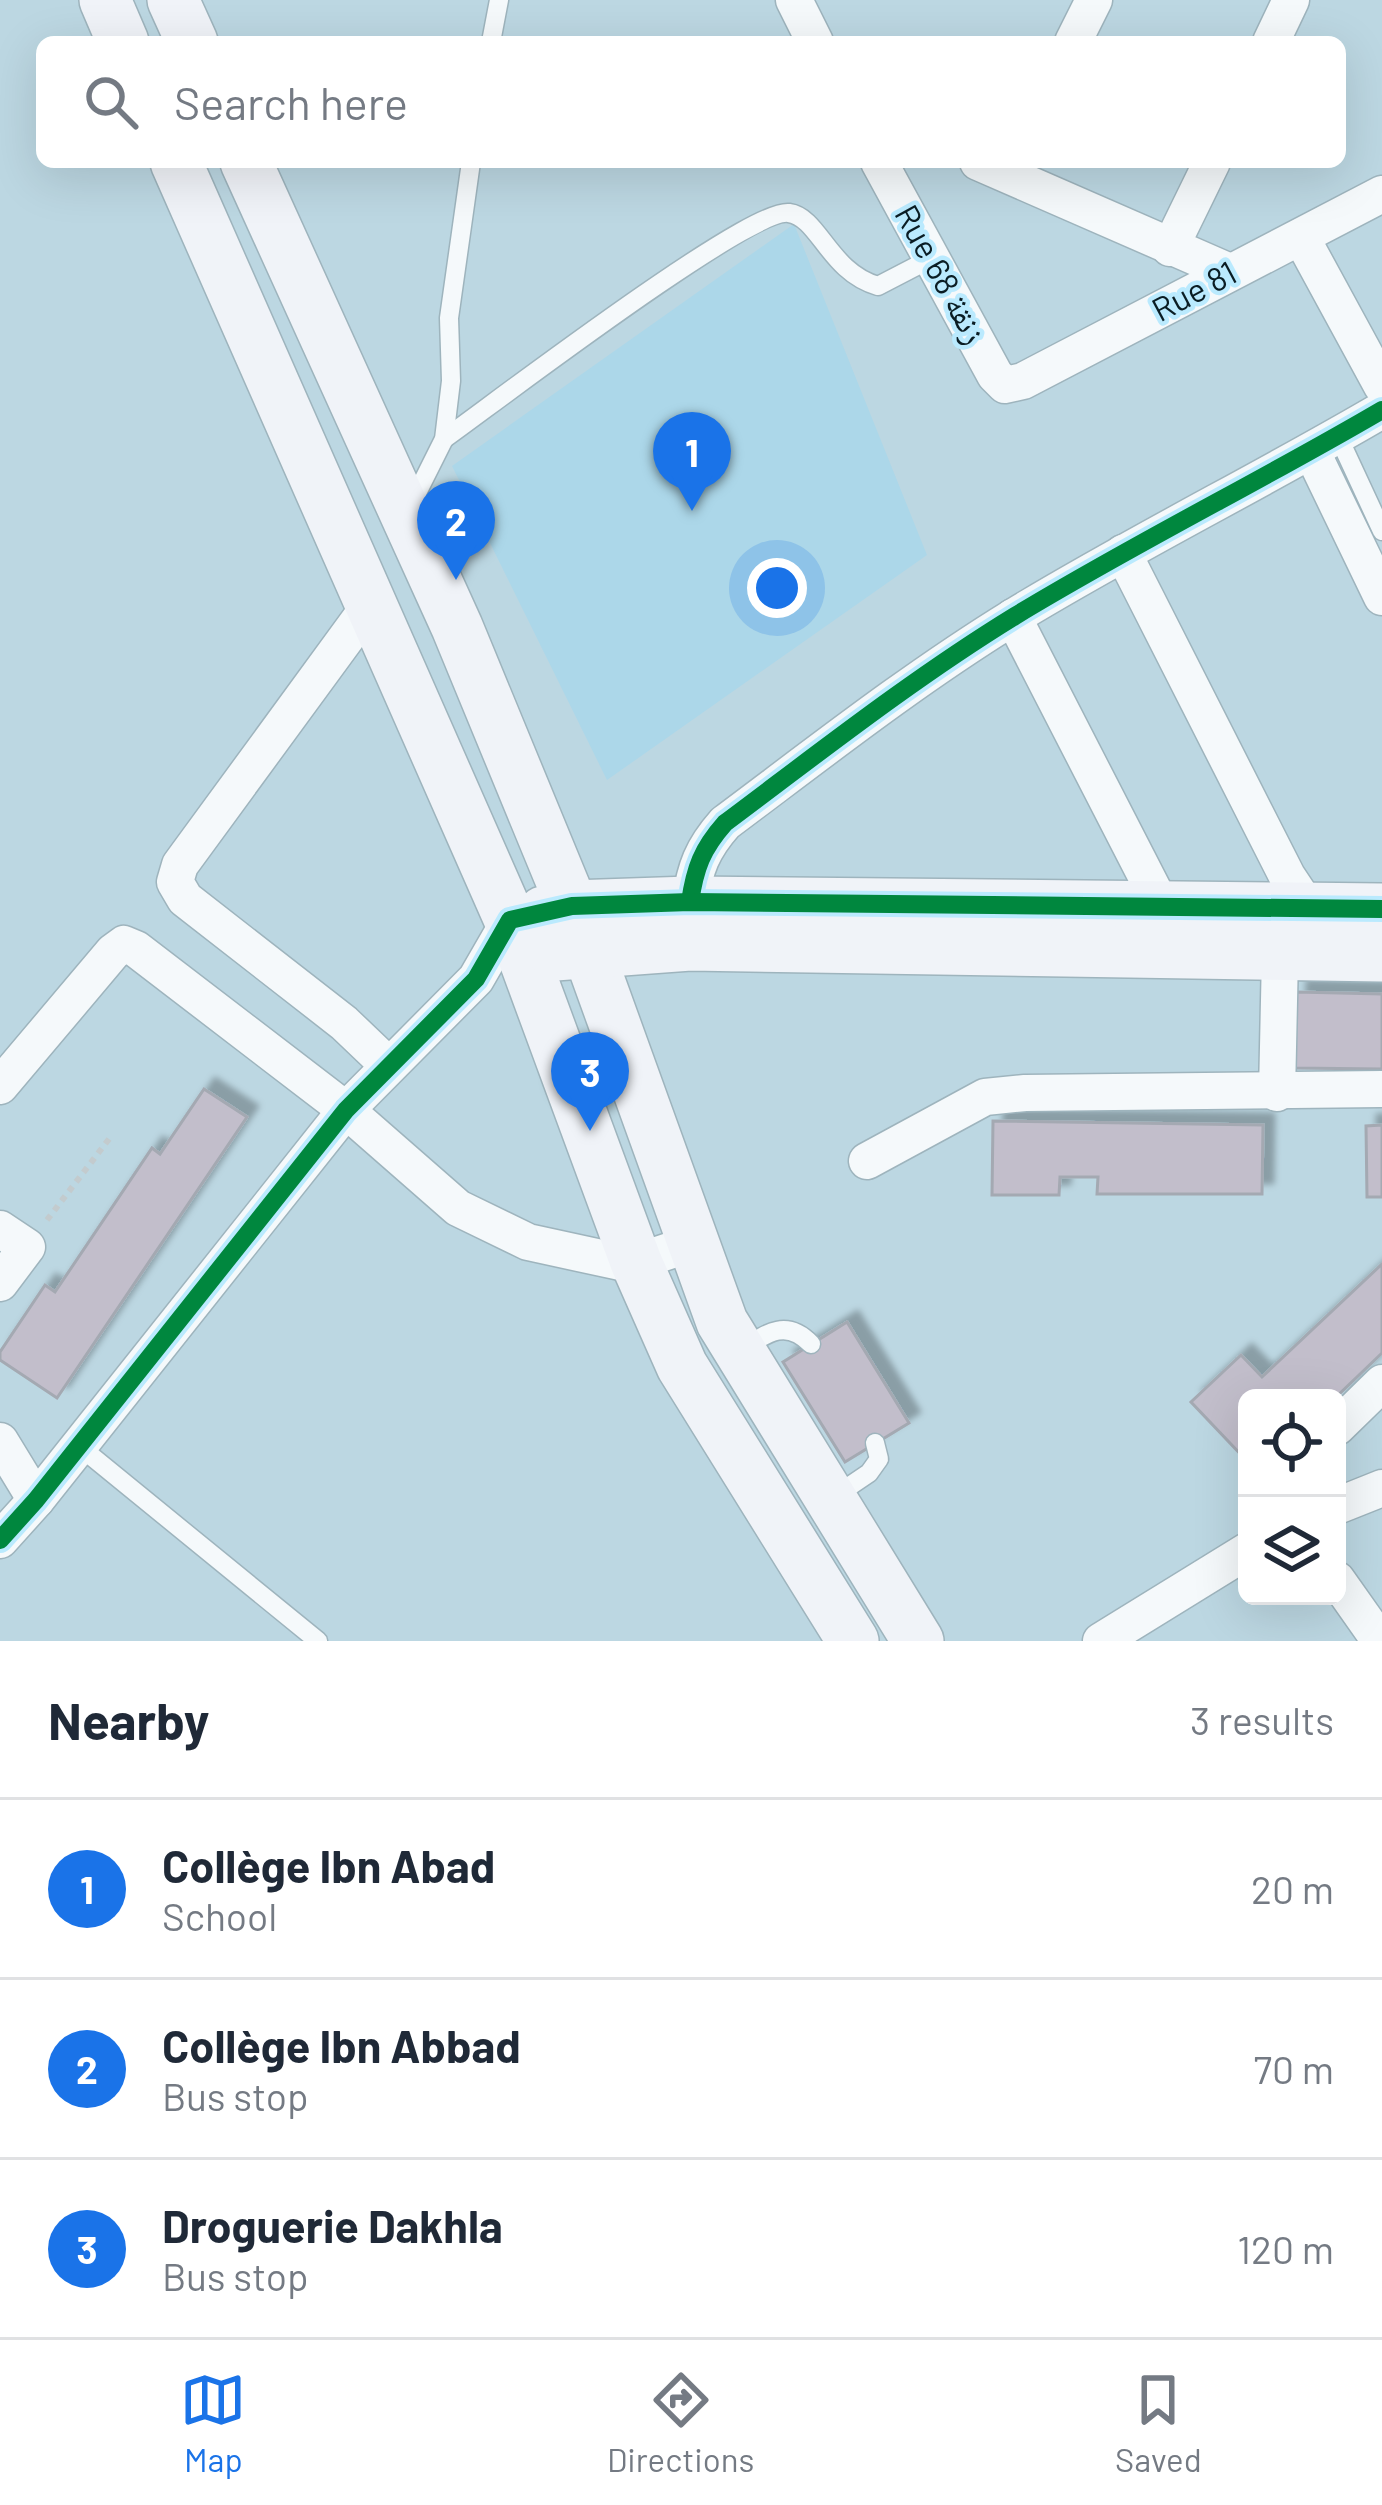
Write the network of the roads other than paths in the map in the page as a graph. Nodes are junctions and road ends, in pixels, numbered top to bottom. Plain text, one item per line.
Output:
1 (105, 0) edge
2 (172, 0) edge
3 (499, 0) edge
4 (794, 0) edge
5 (1292, 0) edge
6 (120, 36) edge
7 (189, 36) edge
8 (492, 36) edge
9 (812, 36) edge
10 (1274, 36) edge
11 (179, 168) edge
12 (249, 168) edge
13 (470, 168) edge
14 (882, 168) edge
15 (1003, 168) edge
16 (1209, 168) edge
17 (1382, 194) edge
18 (1300, 237) junction
19 (1170, 248) junction
20 (932, 258) junction
21 (1229, 272) junction
22 (1005, 385) joint
23 (1382, 386) edge
24 (1382, 410) edge
25 (444, 440) junction
26 (1325, 444) junction
27 (406, 515) junction
28 (1382, 531) edge
29 (1123, 553) junction
30 (1382, 596) edge
31 (371, 604) junction
32 (1012, 617) junction
33 (690, 902) junction
34 (1161, 905) junction
35 (1306, 906) junction
36 (1382, 909) edge
37 (580, 928) junction
38 (518, 939) junction
39 (1280, 955) junction
40 (1382, 956) edge
41 (388, 1065) junction
42 (0, 1086) edge
43 (1382, 1089) edge
44 (1277, 1093) junction
45 (346, 1110) junction
46 (867, 1161) dead end
47 (14, 1238) edge
48 (693, 1243) junction
49 (636, 1262) junction
50 (0, 1283) edge
51 (811, 1344) dead end
52 (740, 1351) junction
53 (1382, 1383) edge
54 (1346, 1418) edge
55 (0, 1441) edge
56 (874, 1443) dead end
57 (79, 1445) junction
58 (1382, 1488) edge
59 (831, 1499) junction
60 (36, 1500) junction
61 (1346, 1502) edge
62 (0, 1540) edge
63 (1238, 1557) edge
64 (1346, 1593) edge
65 (318, 1641) edge
66 (854, 1641) edge
67 (918, 1641) edge
68 (1100, 1641) edge
69 (1380, 1641) edge

1 - 6 main road
2 - 7 main road
3 - 8 lane
4 - 9 street
5 - 10 street
11 - 31 main road
12 - 27 main road
13 - 25 lane
14 - 20 street, Rue 68 زنقة
15 - 19 street
16 - 19 street
17 - 18 street, Rue 81
18 - 21 street, Rue 81
18 - 23 street
19 - 21 street
20 - 22 street, Rue 68 زنقة
20 - 25 lane
21 - 22 street, Rue 81
24 - 26 street
25 - 27 lane
26 - 28 lane
26 - 29 street
26 - 30 street
27 - 37 main road
29 - 32 street
29 - 35 street
31 - 38 main road
31 - 41 street
32 - 33 street
32 - 34 street
33 - 34 main road
33 - 37 main road
34 - 35 main road
35 - 36 main road
37 - 38 main road
37 - 39 main road
37 - 48 main road
38 - 41 street
38 - 49 main road
39 - 40 main road
39 - 44 street
41 - 45 street
42 - 45 street
43 - 44 street
44 - 46 street
45 - 49 street
45 - 57 street
47 - 50 street
48 - 49 street
48 - 52 main road
49 - 66 main road
51 - 52 lane
52 - 59 main road
53 - 54 street
55 - 60 street
56 - 59 lane
57 - 60 street
57 - 65 lane
58 - 61 street
59 - 67 main road
60 - 62 street
63 - 68 street
64 - 69 street

